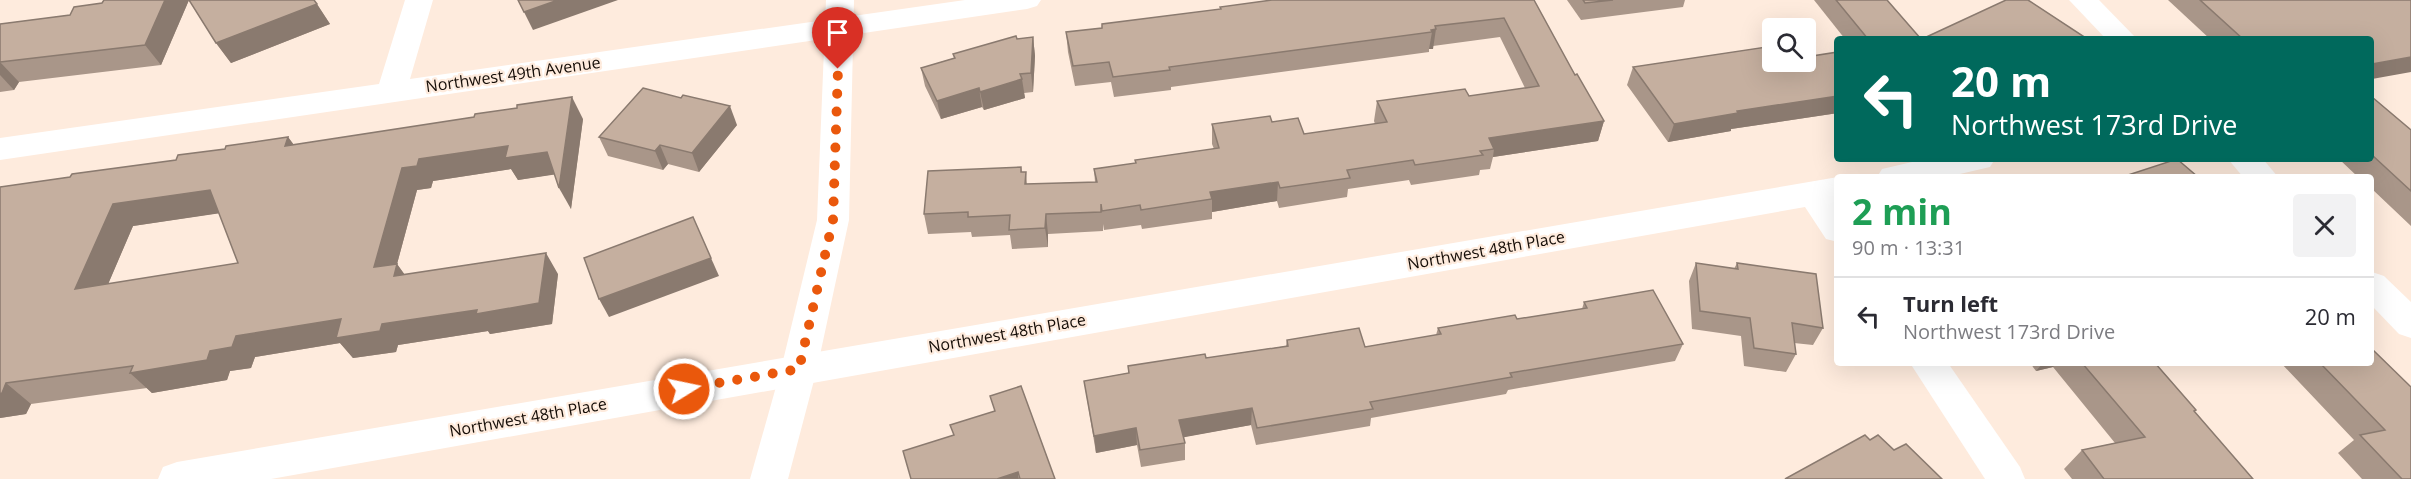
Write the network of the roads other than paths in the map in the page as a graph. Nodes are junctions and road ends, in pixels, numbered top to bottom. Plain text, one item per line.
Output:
1 (419, 0) edge
2 (1027, 0) edge
3 (2083, 0) edge
4 (840, 13) edge
5 (2120, 36) edge
6 (391, 92) junction
7 (0, 149) edge
8 (1965, 162) edge
9 (2247, 162) edge
10 (1907, 174) edge
11 (2259, 174) edge
12 (1825, 191) edge
13 (1834, 218) edge
14 (2374, 287) edge
15 (2411, 324) edge
16 (1930, 366) edge
17 (799, 369) junction
18 (177, 479) edge
19 (769, 479) edge
20 (2006, 479) edge

1 - 6 street
2 - 4 street, Northwest 49th Avenue
3 - 5 street
4 - 6 street, Northwest 49th Avenue
4 - 17 street
6 - 7 street, Northwest 49th Avenue
8 - 10 street
9 - 11 street
12 - 13 street
12 - 17 street, Northwest 48th Place
14 - 15 street
16 - 20 street
17 - 18 street, Northwest 48th Place
17 - 19 street

